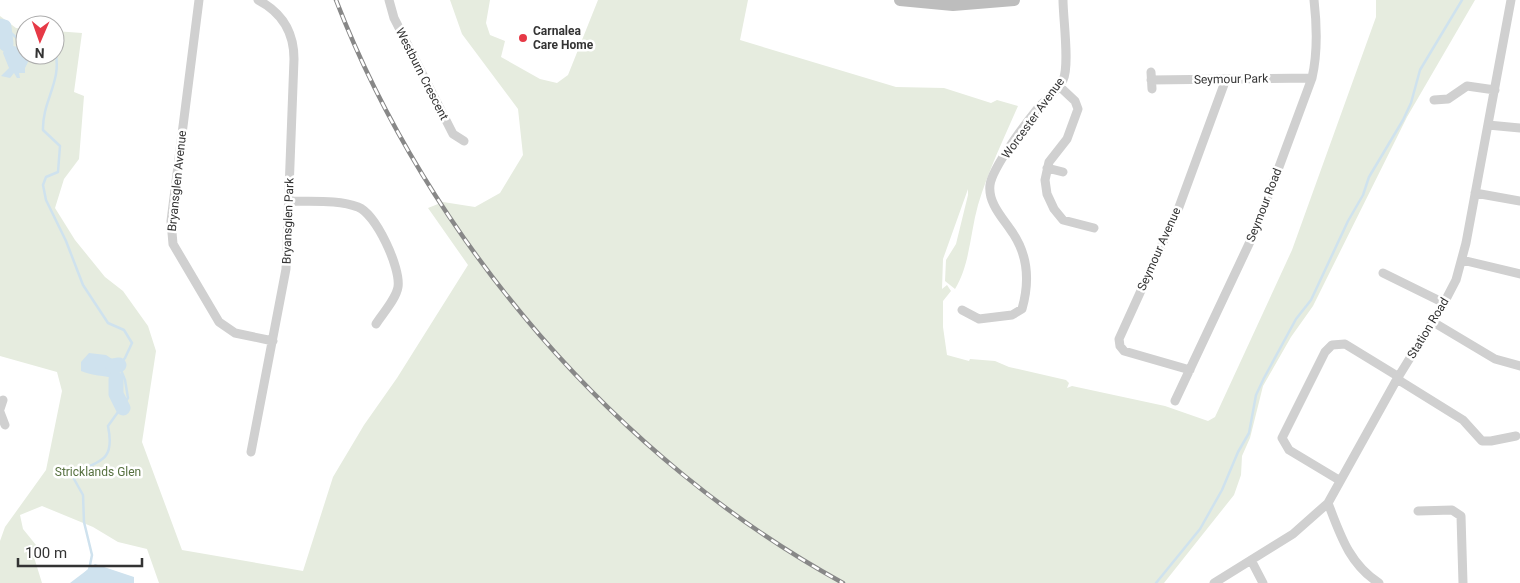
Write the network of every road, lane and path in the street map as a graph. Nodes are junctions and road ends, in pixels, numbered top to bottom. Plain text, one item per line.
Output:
1 (199, 0) edge
2 (258, 0) edge
3 (389, 0) edge
4 (900, 0) edge
5 (1014, 0) edge
6 (1062, 0) edge
7 (1314, 0) edge
8 (1511, 0) edge
9 (1312, 78) junction
10 (1226, 79) junction
11 (1151, 80) dead end
12 (1059, 86) junction
13 (1494, 90) junction
14 (1434, 100) dead end
15 (1488, 125) junction
16 (1520, 128) edge
17 (464, 141) dead end
18 (1047, 168) junction
19 (1063, 172) dead end
20 (1476, 193) junction
21 (288, 201) junction
22 (1520, 201) edge
23 (1094, 228) dead end
24 (1462, 260) junction
25 (1383, 273) dead end
26 (1520, 274) edge
27 (1444, 303) junction
28 (962, 310) dead end
29 (1433, 322) junction
30 (376, 324) dead end
31 (273, 340) junction
32 (1520, 366) edge
33 (1190, 370) junction
34 (1398, 378) junction
35 (1175, 401) dead end
36 (1, 407) edge
37 (5, 424) dead end
38 (1516, 436) dead end
39 (251, 452) dead end
40 (1339, 480) junction
41 (1328, 503) junction
42 (1418, 510) dead end
43 (1251, 560) junction
44 (1214, 583) edge
45 (1263, 583) edge
46 (1379, 583) edge
47 (1463, 583) edge

1 - 31 street, Bryansglen Avenue
2 - 21 street, Bryansglen Park
3 - 17 street, Westburn Crescent
4 - 5 main road
6 - 12 street, Worcester Avenue
7 - 9 street, Seymour Road
8 - 13 street, Station Road
9 - 10 street, Seymour Park
9 - 33 street, Seymour Road
10 - 11 street, Seymour Park
10 - 33 street, Seymour Avenue
12 - 18 street
12 - 28 street, Worcester Avenue
13 - 14 street
13 - 15 street, Station Road
15 - 16 street
15 - 20 street, Station Road
18 - 19 street
18 - 23 street
20 - 22 street
20 - 24 street, Station Road
21 - 30 street
21 - 31 street, Bryansglen Park
24 - 26 street
24 - 27 street, Station Road
25 - 27 street
27 - 29 street, Station Road
29 - 32 street
29 - 34 street, Station Road
31 - 39 street, Bryansglen Park
33 - 35 street, Seymour Road
34 - 38 street
34 - 40 street, Station Road
34 - 40 street
36 - 37 street
40 - 41 street, Station Road
41 - 43 street, Station Road
41 - 46 street
42 - 47 street
43 - 44 street, Station Road
43 - 45 street

